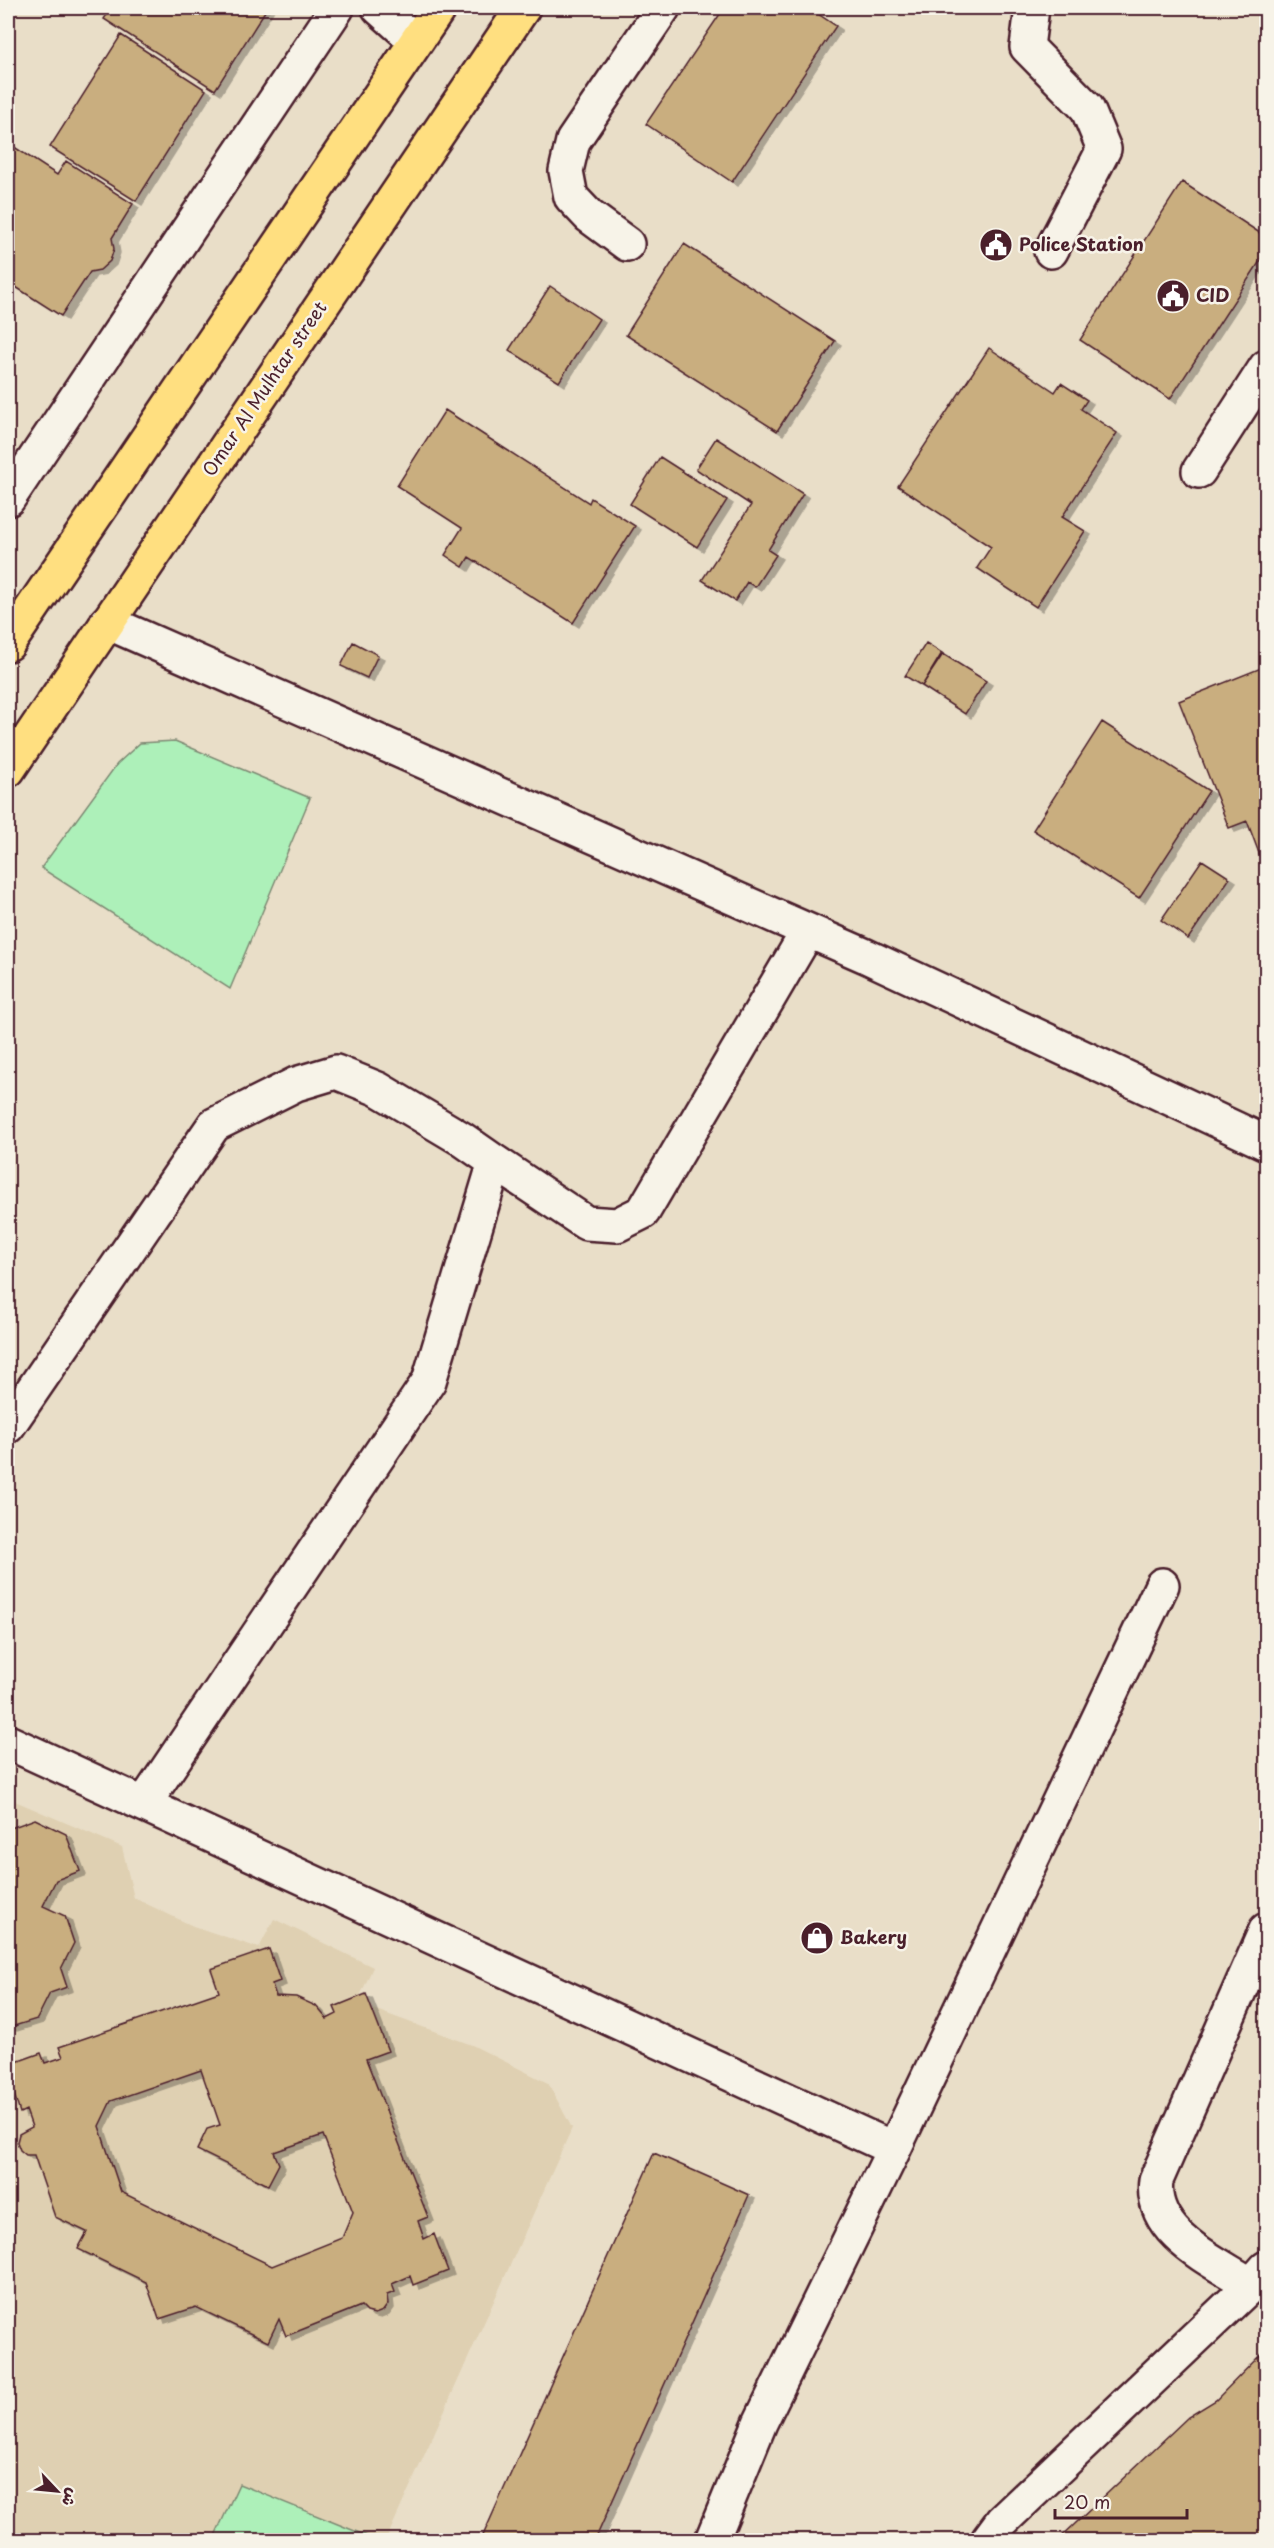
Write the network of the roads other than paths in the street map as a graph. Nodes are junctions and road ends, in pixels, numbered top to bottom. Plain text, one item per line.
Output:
1 (337, 8) edge
2 (379, 8) edge
3 (439, 8) edge
4 (523, 8) edge
5 (663, 8) edge
6 (1032, 8) edge
7 (416, 41) junction
8 (627, 244) dead end
9 (1051, 251) dead end
10 (1266, 367) edge
11 (1199, 471) dead end
12 (8, 499) edge
13 (107, 622) junction
14 (8, 644) edge
15 (8, 770) edge
16 (808, 931) junction
17 (1266, 1143) edge
18 (495, 1162) junction
19 (8, 1426) edge
20 (1162, 1585) dead end
21 (8, 1742) edge
22 (144, 1804) junction
23 (1266, 1930) edge
24 (894, 2149) junction
25 (1259, 2276) edge
26 (712, 2541) edge
27 (988, 2541) edge

1 - 12 street
2 - 7 street
3 - 7 main road
4 - 13 main road, Omar Al Mulhtar street
5 - 8 street
6 - 9 street
7 - 14 main road
10 - 11 street
13 - 15 main road, Omar Al Mulhtar street
13 - 16 street
16 - 17 street
16 - 18 street
18 - 19 street
18 - 22 street
20 - 24 street
21 - 22 street
22 - 24 street
23 - 25 street
24 - 26 street
25 - 27 street

